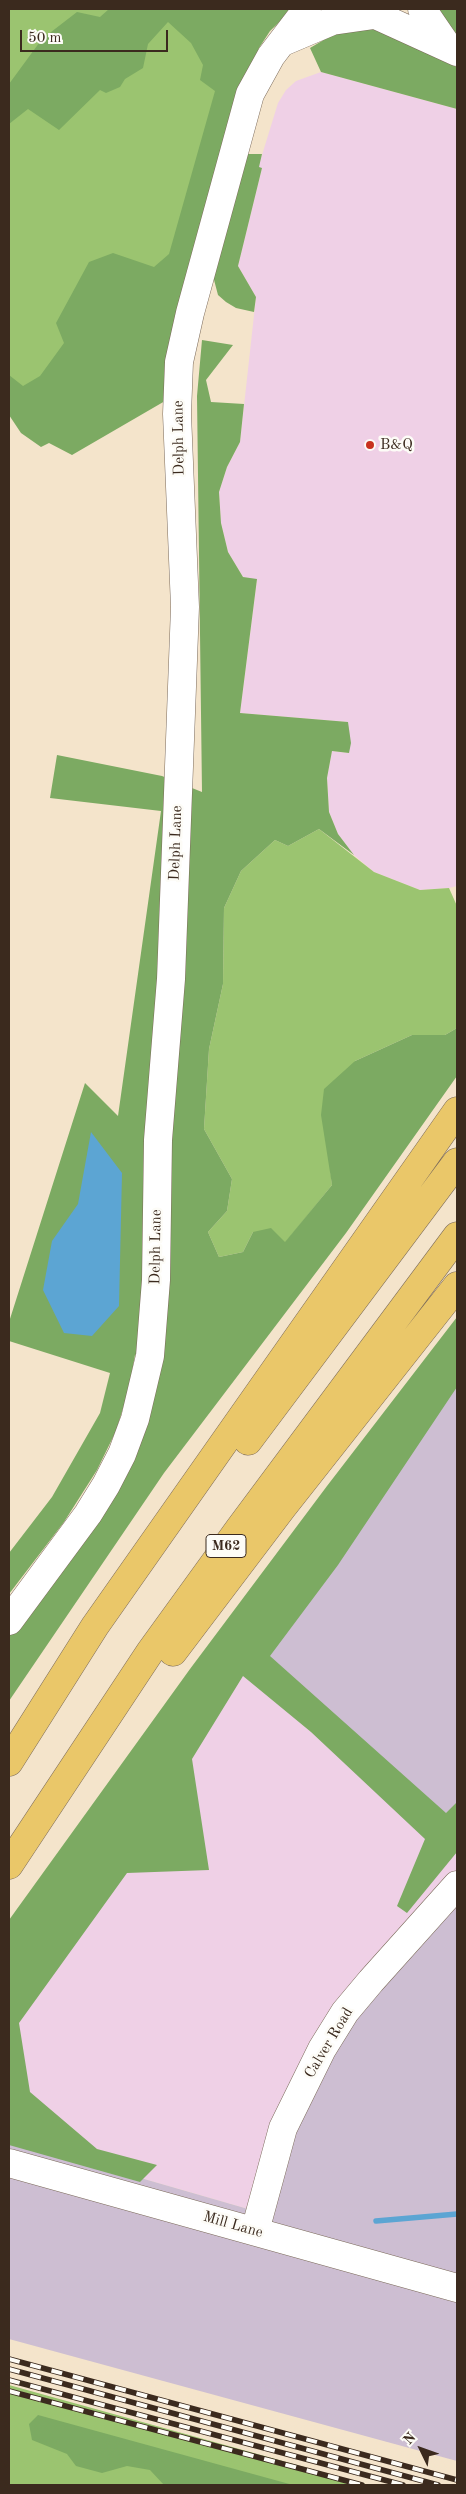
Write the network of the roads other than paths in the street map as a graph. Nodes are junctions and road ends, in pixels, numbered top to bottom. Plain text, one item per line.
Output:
1 (307, 9) edge
2 (422, 9) edge
3 (379, 12) edge
4 (281, 43) junction
5 (453, 49) edge
6 (457, 1111) edge
7 (457, 1162) edge
8 (457, 1236) edge
9 (457, 1286) edge
10 (9, 1621) edge
11 (9, 1762) edge
12 (9, 1774) edge
13 (9, 1866) edge
14 (457, 1885) edge
15 (9, 2163) edge
16 (254, 2231) junction
17 (457, 2288) edge

1 - 4 street, Delph Lane
2 - 5 street
3 - 4 street
3 - 5 street
4 - 10 street, Delph Lane
6 - 11 highway
7 - 12 highway, M62
8 - 13 highway, M62
9 - 13 highway
14 - 16 street, Calver Road
15 - 16 street, Mill Lane
16 - 17 street, Mill Lane

